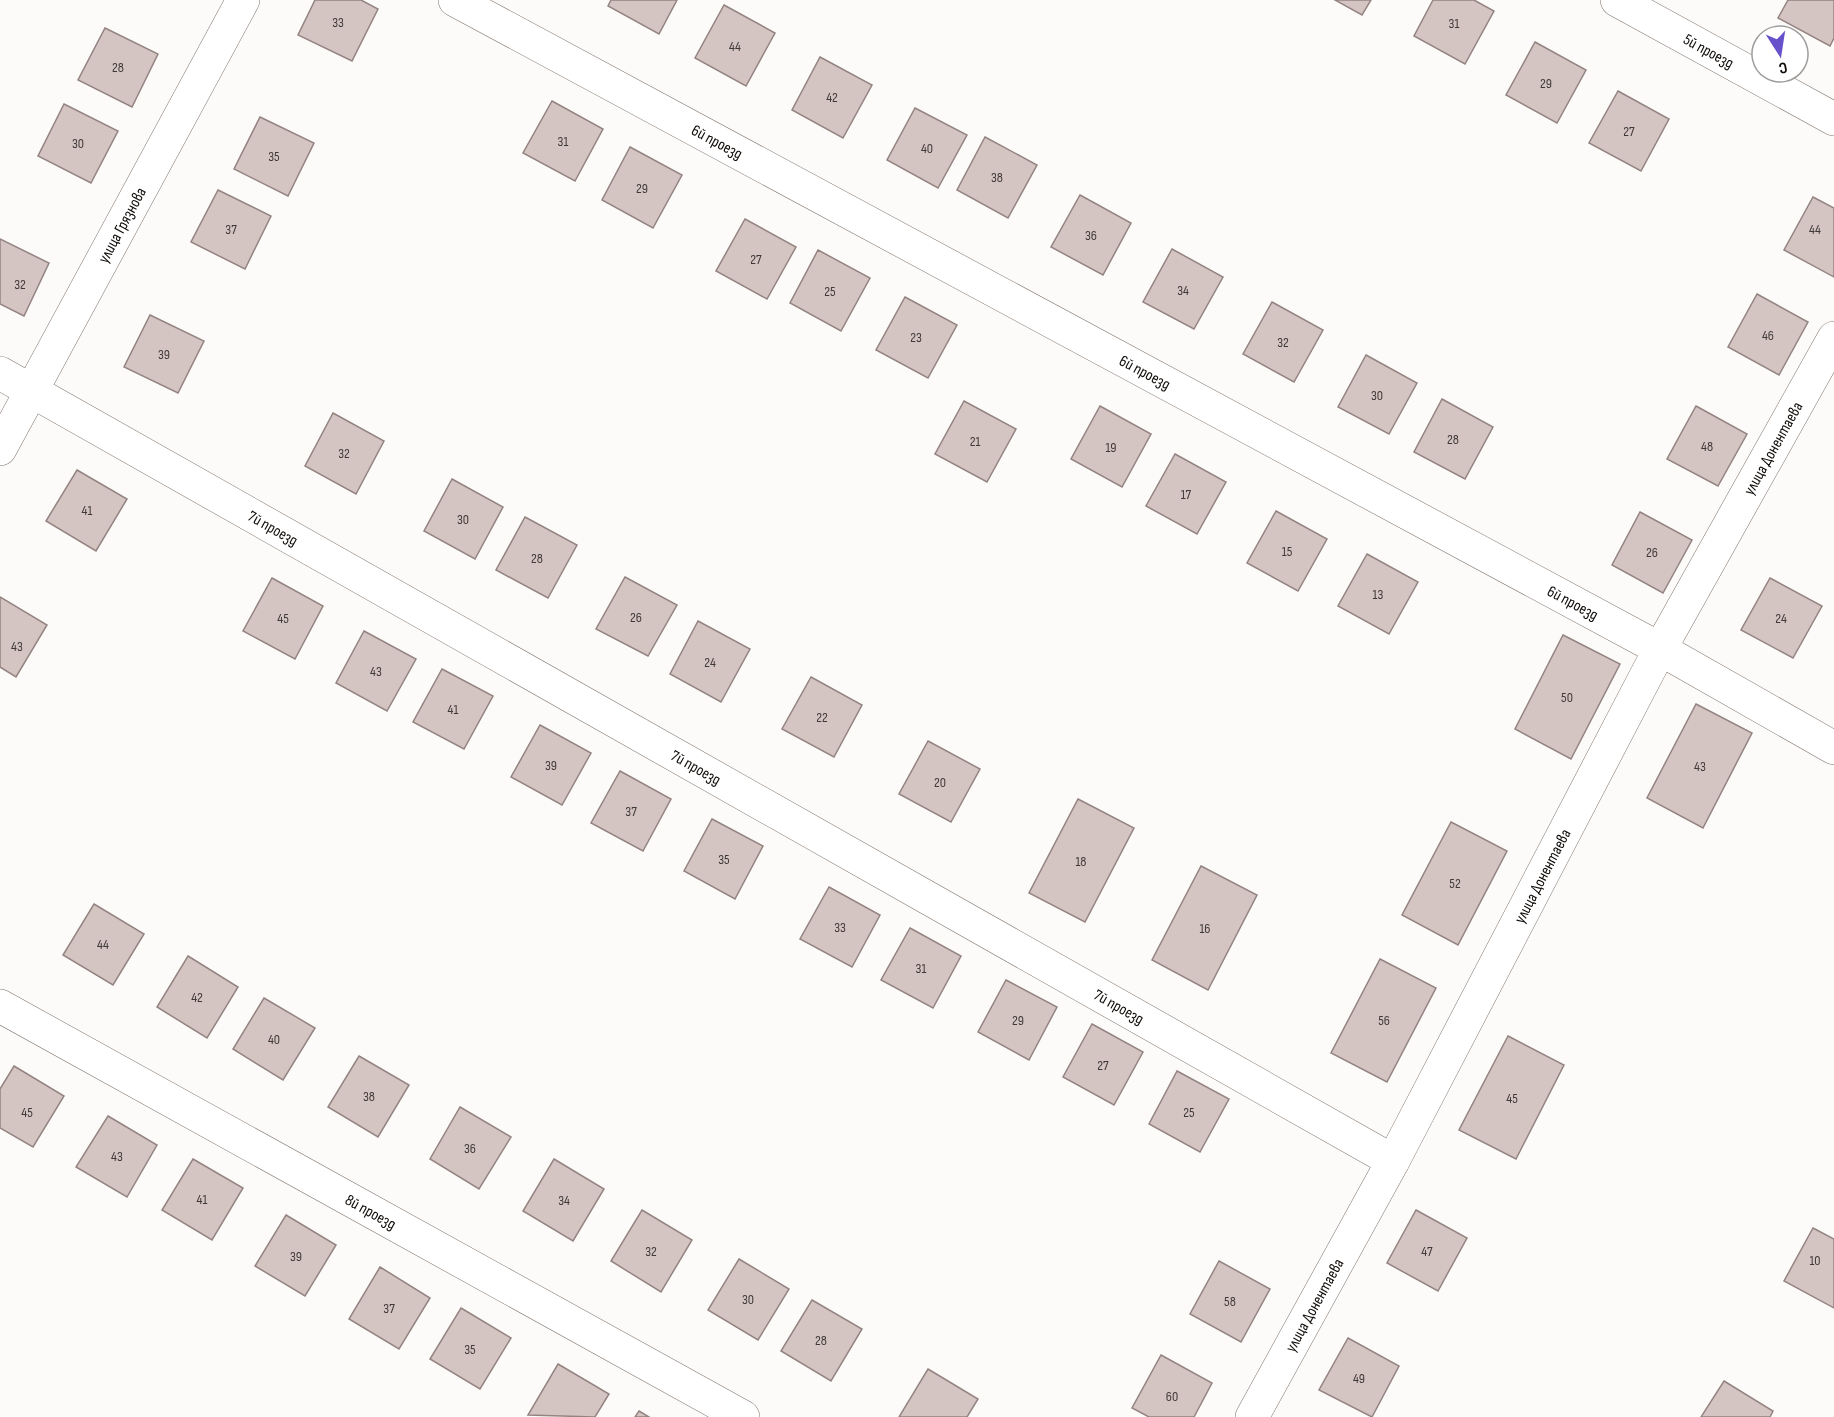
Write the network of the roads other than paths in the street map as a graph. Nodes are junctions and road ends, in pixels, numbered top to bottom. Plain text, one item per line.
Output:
1 (243, 0) edge
2 (455, 0) edge
3 (1617, 0) edge
4 (1834, 120) edge
5 (1834, 338) edge
6 (0, 373) edge
7 (33, 391) junction
8 (0, 450) edge
9 (1660, 650) junction
10 (1834, 748) edge
11 (0, 1006) edge
12 (1393, 1161) junction
13 (743, 1417) edge
14 (1252, 1417) edge

1 - 7 street, улица Грязнова
2 - 9 street, 6й проезд
3 - 4 street, 5й проезд
5 - 9 street, улица Донентаева
6 - 7 street, 7й проезд
7 - 8 street, улица Грязнова
7 - 12 street, 7й проезд
9 - 10 street, 6й проезд
9 - 12 street, улица Донентаева
11 - 13 street, 8й проезд
12 - 14 street, улица Донентаева

